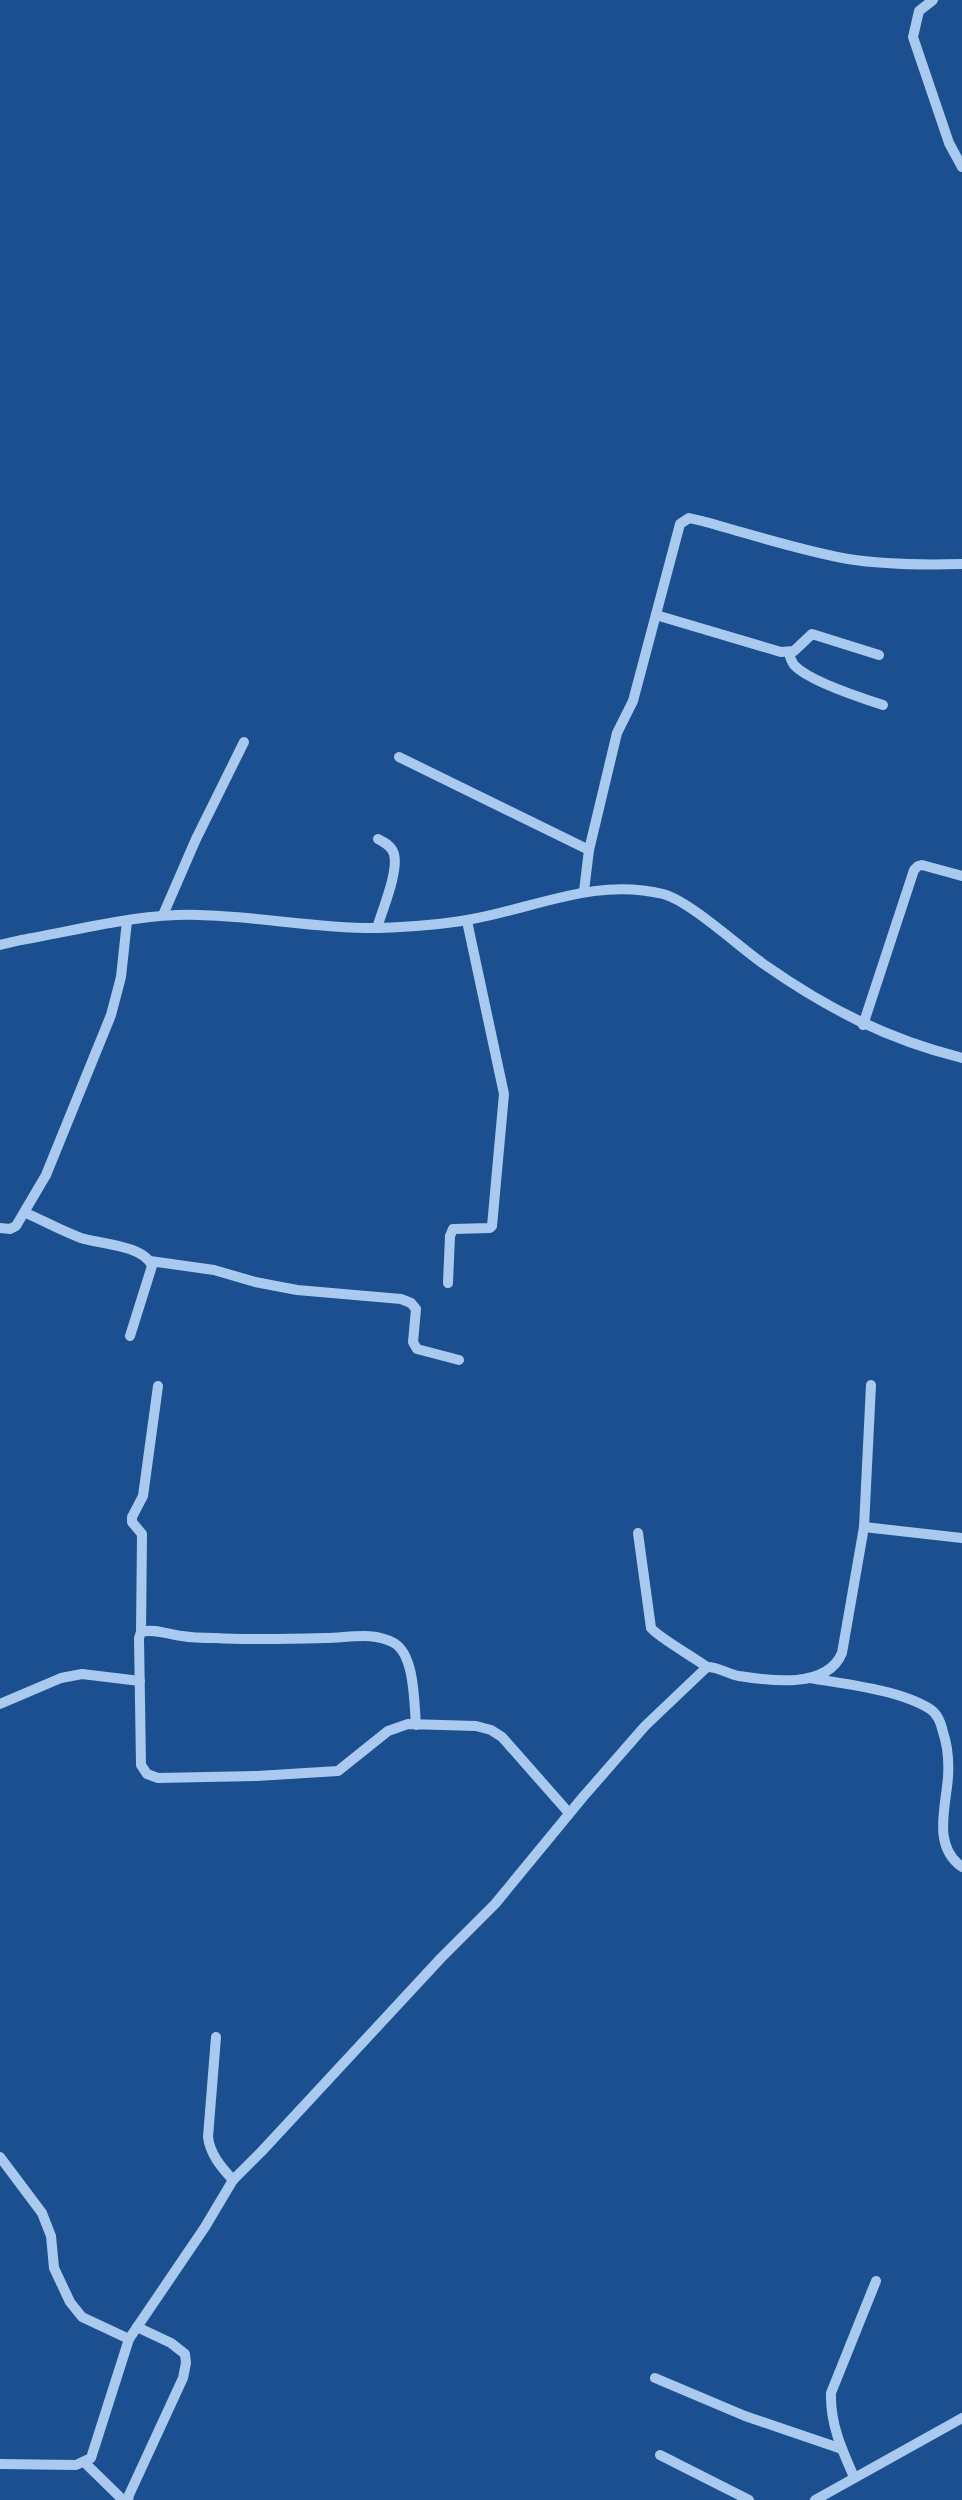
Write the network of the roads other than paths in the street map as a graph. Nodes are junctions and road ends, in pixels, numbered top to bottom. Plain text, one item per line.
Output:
1 (933, 0) edge
2 (962, 167) edge
3 (962, 564) edge
4 (656, 615) junction
5 (789, 653) junction
6 (879, 655) dead end
7 (883, 705) dead end
8 (244, 742) dead end
9 (399, 757) dead end
10 (378, 839) dead end
11 (589, 850) junction
12 (962, 876) edge
13 (584, 891) junction
14 (163, 915) junction
15 (127, 921) junction
16 (467, 921) junction
17 (377, 928) junction
18 (0, 945) edge
19 (863, 1024) junction
20 (962, 1058) edge
21 (26, 1213) junction
22 (0, 1228) edge
23 (150, 1261) junction
24 (448, 1283) dead end
25 (130, 1336) dead end
26 (459, 1360) dead end
27 (871, 1385) dead end
28 (158, 1386) dead end
29 (864, 1527) junction
30 (638, 1533) dead end
31 (962, 1538) edge
32 (141, 1632) junction
33 (707, 1666) junction
34 (810, 1678) junction
35 (140, 1681) junction
36 (0, 1704) edge
37 (416, 1725) junction
38 (569, 1814) junction
39 (962, 1867) edge
40 (216, 2037) dead end
41 (0, 2157) edge
42 (233, 2180) junction
43 (876, 2280) dead end
44 (137, 2327) junction
45 (129, 2339) junction
46 (654, 2378) dead end
47 (962, 2418) edge
48 (842, 2449) junction
49 (660, 2455) dead end
50 (84, 2462) junction
51 (0, 2464) edge
52 (854, 2477) junction
53 (123, 2500) edge
54 (128, 2500) edge
55 (749, 2500) edge
56 (815, 2500) edge

1 - 2 street
3 - 4 street
4 - 5 street
4 - 11 street
5 - 6 street
5 - 7 street
8 - 14 street
9 - 11 street
10 - 17 street
11 - 13 street
12 - 19 street
13 - 16 street
13 - 19 street
14 - 15 street
14 - 17 street
15 - 18 street
15 - 21 street
16 - 17 street
16 - 24 street
19 - 20 street
21 - 22 street
21 - 23 street
23 - 25 street
23 - 26 street
27 - 29 street
28 - 32 street
29 - 31 street
29 - 34 street
30 - 33 street
32 - 35 street
32 - 37 street
33 - 34 street
33 - 38 street
34 - 39 street
35 - 36 street
35 - 37 street
37 - 38 street
38 - 42 street
40 - 42 street
41 - 45 street
42 - 44 street
43 - 48 street
44 - 45 street
44 - 54 street
45 - 50 street
46 - 48 street
47 - 52 street
48 - 52 street
49 - 55 street
50 - 51 street
50 - 53 street
52 - 56 street

